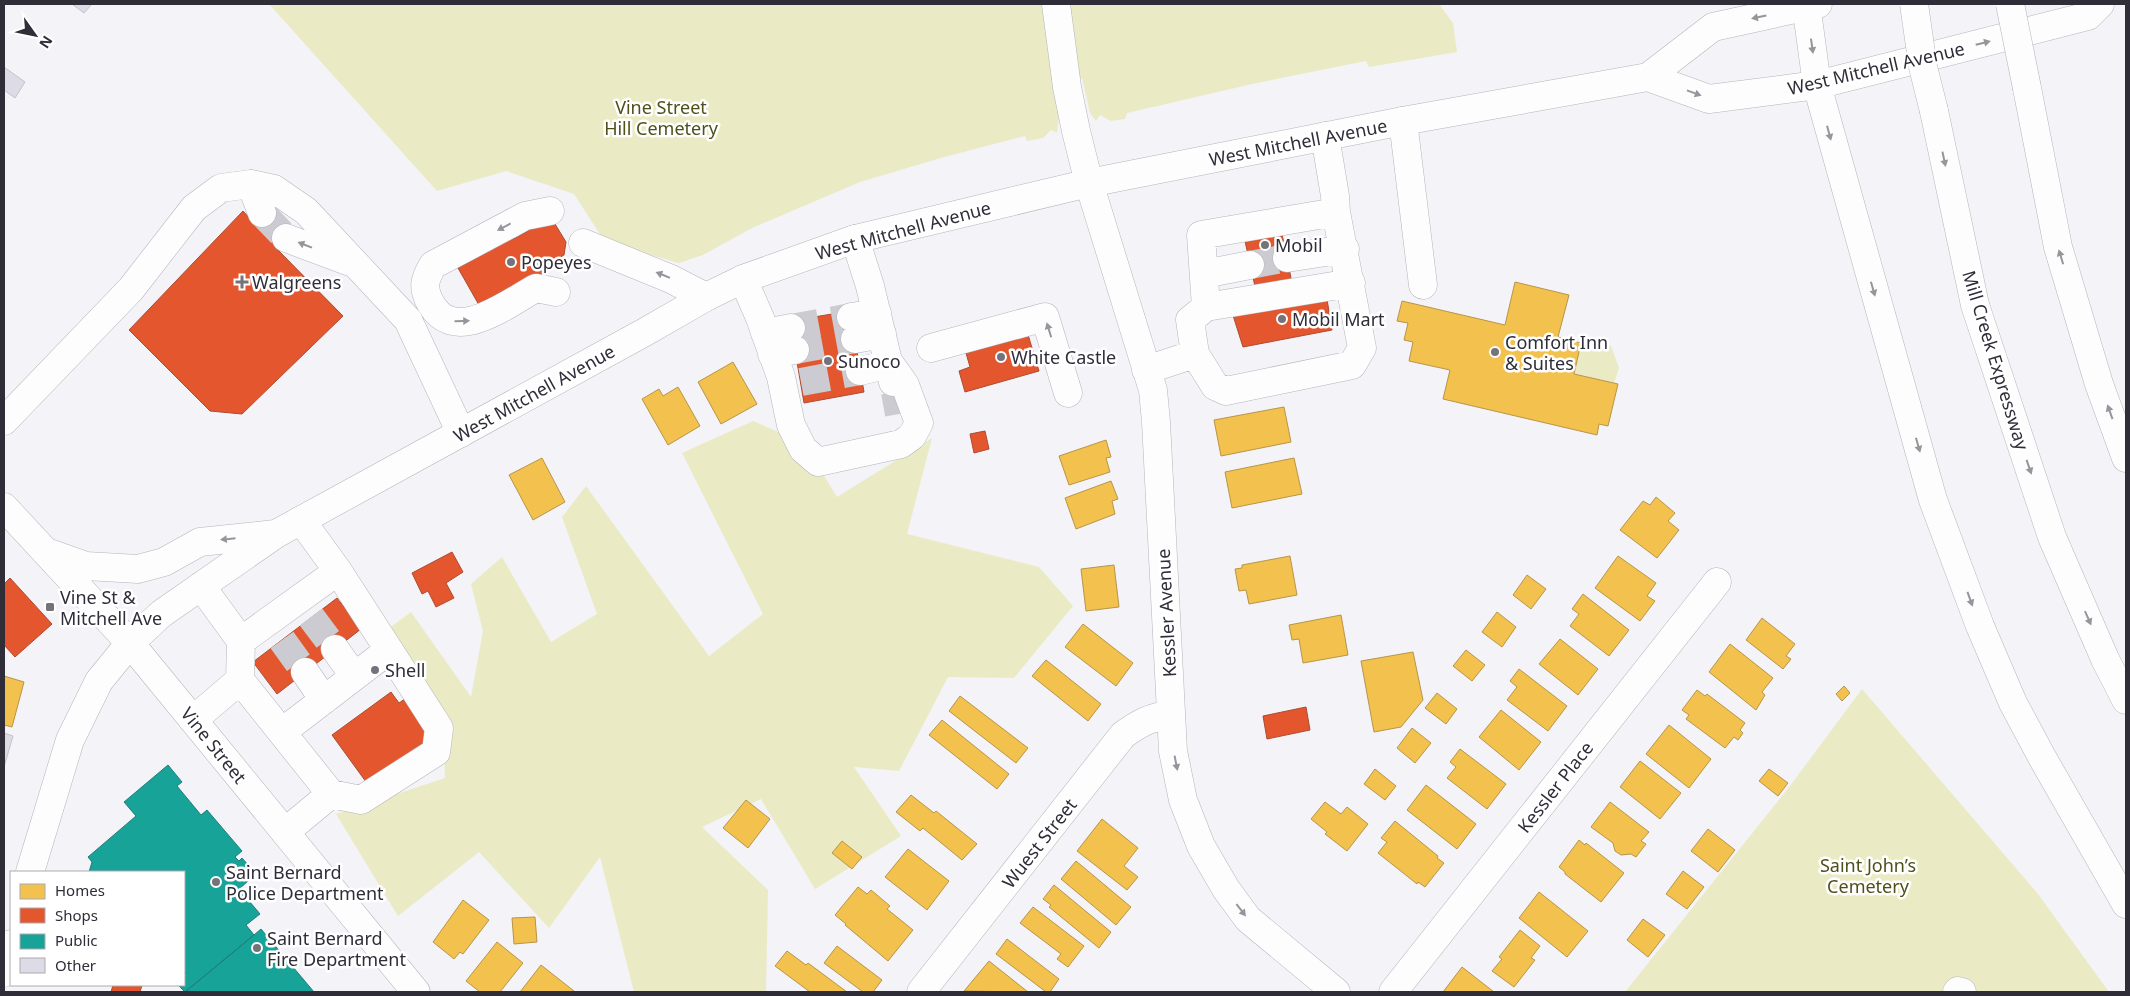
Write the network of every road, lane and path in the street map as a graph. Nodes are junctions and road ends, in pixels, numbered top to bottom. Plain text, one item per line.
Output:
1 (1056, 4) edge
2 (1914, 4) edge
3 (2010, 4) edge
4 (2100, 4) edge
5 (1810, 5) edge
6 (1648, 77) junction
7 (1817, 86) junction
8 (1403, 121) junction
9 (1325, 136) junction
10 (1090, 183) junction
11 (251, 184) junction
12 (550, 211) dead end
13 (1336, 212) junction
14 (262, 213) tunnel mouth
15 (286, 238) tunnel mouth
16 (855, 239) junction
17 (583, 243) dead end
18 (1345, 249) junction
19 (1287, 258) tunnel mouth
20 (356, 264) junction
21 (1250, 265) tunnel mouth
22 (1204, 274) junction
23 (742, 279) junction
24 (1351, 283) junction
25 (1423, 285) dead end
26 (556, 292) dead end
27 (706, 297) junction
28 (1206, 307) junction
29 (931, 348) dead end
30 (1195, 354) junction
31 (890, 364) junction
32 (1146, 370) junction
33 (860, 371) tunnel mouth
34 (1068, 393) dead end
35 (4, 421) edge
36 (461, 433) junction
37 (904, 442) junction
38 (2126, 458) edge
39 (4, 507) edge
40 (301, 520) junction
41 (276, 534) junction
42 (46, 553) junction
43 (338, 571) junction
44 (1718, 582) dead end
45 (201, 586) junction
46 (241, 641) junction
47 (130, 643) junction
48 (335, 649) tunnel mouth
49 (389, 650) junction
50 (305, 672) tunnel mouth
51 (354, 676) junction
52 (240, 680) junction
53 (324, 700) junction
54 (2126, 700) edge
55 (1171, 714) junction
56 (193, 720) junction
57 (282, 732) junction
58 (331, 794) junction
59 (285, 832) junction
60 (30, 871) edge
61 (2126, 904) edge
62 (10, 948) edge
63 (4, 973) edge
64 (416, 992) edge
65 (922, 992) edge
66 (1336, 992) edge
67 (1393, 992) edge
68 (1957, 992) edge
69 (1962, 992) edge

1 - 10 main road, Kessler Avenue
2 -> 54 main road, Mill Creek Expressway, bridge
38 -> 3 main road, bridge
7 -> 4 main road, West Mitchell Avenue
5 -> 6 main road, West Mitchell Avenue
5 -> 7 main road
6 -> 7 main road, West Mitchell Avenue
6 - 8 main road, West Mitchell Avenue
7 -> 61 main road
8 - 9 main road, West Mitchell Avenue
8 - 25 main road
9 - 10 main road, West Mitchell Avenue
9 - 13 main road
10 - 16 main road, West Mitchell Avenue
10 - 32 main road, Kessler Avenue
11 - 14 main road
11 - 20 main road
11 - 35 main road
12 -> 26 main road
13 - 18 main road
13 - 22 main road
20 -> 15 main road
16 - 23 main road, West Mitchell Avenue
16 - 31 main road
27 -> 17 main road
18 - 19 main road
18 - 24 main road
20 - 36 main road
21 - 22 main road
22 - 28 main road
23 - 27 main road, West Mitchell Avenue
23 - 37 main road
24 - 28 main road
24 - 30 main road
27 - 36 main road, West Mitchell Avenue
28 - 30 main road
34 -> 29 main road
30 - 32 main road
31 - 33 main road
31 - 37 main road
31 - 37 main road
32 - 55 main road, Kessler Avenue
36 - 40 main road, West Mitchell Avenue
39 - 42 main road, Vine Street
40 - 41 main road, West Mitchell Avenue
40 - 43 main road
41 -> 42 main road
41 - 45 main road, West Mitchell Avenue
42 - 47 main road, Vine Street
43 - 46 main road
43 - 49 main road
44 - 67 main road, Kessler Place
45 - 46 main road
45 - 47 main road, West Mitchell Avenue
46 - 52 main road
47 - 56 main road, Vine Street
47 - 60 main road, West Mitchell Avenue
48 - 51 main road
49 - 51 main road
49 - 58 main road
50 - 53 main road
51 - 53 main road
52 - 56 main road
52 - 57 main road
53 - 57 main road
55 - 65 main road, Wuest Street
55 -> 66 main road, Kessler Avenue
56 - 59 main road, Vine Street
57 - 58 main road
58 - 59 main road
59 - 64 main road, Vine Street
62 - 63 main road
68 - 69 main road

